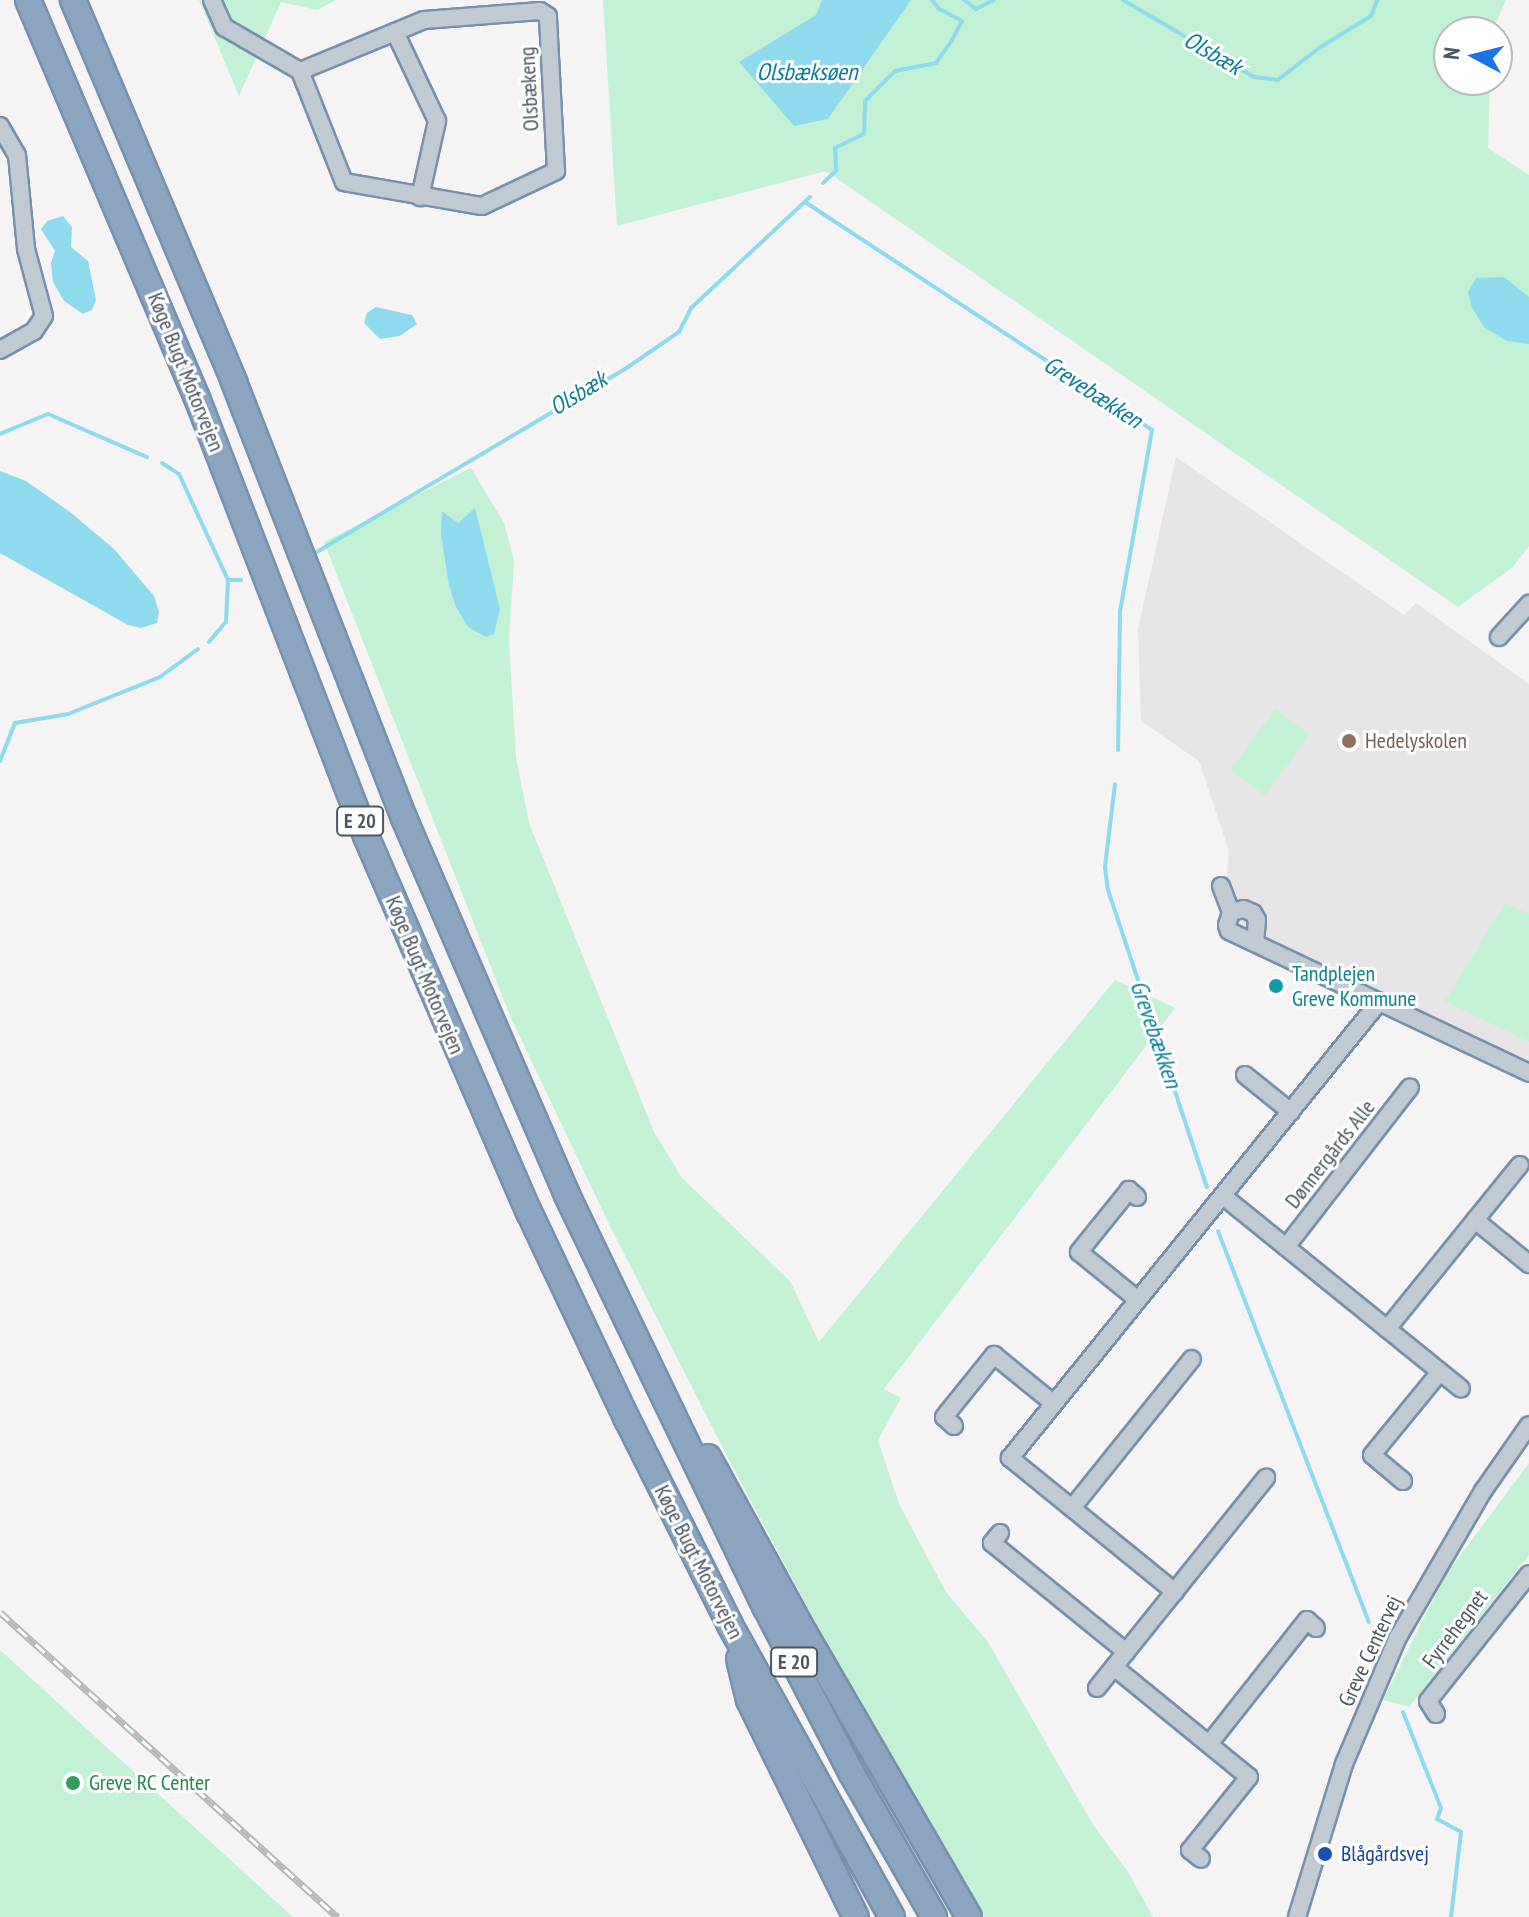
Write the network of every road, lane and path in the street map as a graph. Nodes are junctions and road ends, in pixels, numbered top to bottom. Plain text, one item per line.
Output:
1 (28, 0) edge
2 (73, 0) edge
3 (212, 0) edge
4 (395, 32) junction
5 (300, 71) junction
6 (0, 126) edge
7 (420, 197) junction
8 (0, 350) edge
9 (1529, 604) edge
10 (1499, 637) dead end
11 (1221, 886) dead end
12 (1379, 1002) junction
13 (1529, 1073) edge
14 (1245, 1075) dead end
15 (1410, 1087) dead end
16 (1291, 1112) junction
17 (1520, 1165) dead end
18 (1223, 1196) junction
19 (1137, 1197) dead end
20 (1475, 1220) junction
21 (1286, 1247) junction
22 (1529, 1264) edge
23 (1138, 1300) junction
24 (1387, 1329) junction
25 (1192, 1359) dead end
26 (1440, 1372) junction
27 (1461, 1389) dead end
28 (666, 1402) junction
29 (1054, 1404) junction
30 (1529, 1425) edge
31 (954, 1426) dead end
32 (1266, 1478) dead end
33 (1403, 1481) dead end
34 (1072, 1508) junction
35 (1000, 1533) dead end
36 (1529, 1574) edge
37 (1175, 1592) junction
38 (730, 1625) junction
39 (1316, 1628) dead end
40 (1126, 1652) junction
41 (1114, 1667) junction
42 (1097, 1688) dead end
43 (1436, 1714) dead end
44 (1209, 1744) junction
45 (1201, 1859) dead end
46 (856, 1917) edge
47 (892, 1917) edge
48 (934, 1917) edge
49 (969, 1917) edge
50 (1297, 1917) edge

1 - 38 highway, Køge Bugt Motorvejen / E 20
2 - 28 highway, Køge Bugt Motorvejen / E 20
3 - 5 street
4 - 5 street, Olsbækeng
4 - 7 street
4 - 7 street, Olsbækeng
5 - 7 street, Olsbækeng
6 - 8 street
9 - 10 street
11 - 12 street
12 - 13 street
12 - 16 street
14 - 16 street
15 - 21 street, Dønnergårds Alle
16 - 18 street
17 - 20 street
18 - 21 street
18 - 23 street
19 - 23 street
20 - 22 street
20 - 24 street
21 - 24 street
23 - 29 street
24 - 26 street
25 - 34 street
26 - 27 street
26 - 33 street
28 - 48 highway, Køge Bugt Motorvejen / E 20
28 - 49 highway
29 - 31 street
29 - 34 street
30 - 50 street, Greve Centervej
32 - 37 street
34 - 37 street
35 - 40 street
36 - 43 street, Fyrrehegnet
37 - 40 street
38 - 46 highway
38 - 47 highway, Køge Bugt Motorvejen / E 20
39 - 44 street
40 - 41 street
41 - 42 street
41 - 44 street
44 - 45 street

